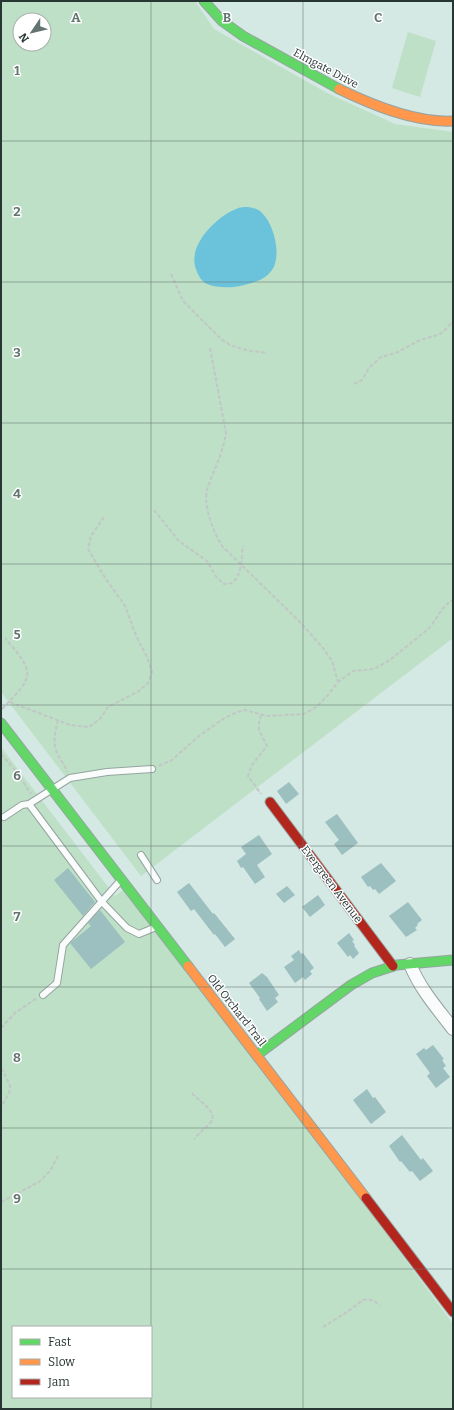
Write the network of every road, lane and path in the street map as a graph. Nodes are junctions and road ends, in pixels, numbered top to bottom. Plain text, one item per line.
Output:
1 (204, 1) edge
2 (453, 121) edge
3 (170, 274) dead end
4 (453, 321) edge
5 (210, 348) dead end
6 (267, 353) dead end
7 (354, 384) dead end
8 (154, 510) dead end
9 (104, 517) dead end
10 (243, 546) dead end
11 (241, 565) junction
12 (453, 600) edge
13 (5, 638) dead end
14 (338, 682) junction
15 (10, 702) junction
16 (1, 710) edge
17 (261, 714) junction
18 (58, 720) junction
19 (1, 722) edge
20 (1, 754) edge
21 (152, 769) joint
22 (70, 778) junction
23 (52, 789) junction
24 (35, 800) junction
25 (270, 802) joint
26 (29, 804) junction
27 (4, 817) dead end
28 (141, 855) dead end
29 (121, 880) junction
30 (157, 880) dead end
31 (102, 902) junction
32 (158, 926) junction
33 (453, 960) edge
34 (410, 964) junction
35 (393, 966) junction
36 (43, 995) joint
37 (1, 1028) edge
38 (453, 1029) edge
39 (257, 1055) junction
40 (1, 1068) edge
41 (192, 1093) dead end
42 (1, 1107) edge
43 (194, 1139) dead end
44 (58, 1156) dead end
45 (1, 1202) edge
46 (380, 1306) dead end
47 (453, 1312) edge
48 (323, 1327) dead end

1 - 2 street, Elmgate Drive
3 - 6 path
4 - 7 path
5 - 11 path
8 - 11 path
9 - 18 path
10 - 11 path
11 - 14 path
12 - 14 path
13 - 15 path
14 - 17 path
15 - 16 path
15 - 18 path
17 - 21 path
17 - 25 path
18 - 22 path
19 - 23 street, Old Orchard Trail
20 - 24 path
21 - 22 lane
22 - 23 lane
23 - 24 lane
23 - 29 street, Old Orchard Trail
24 - 26 lane
25 - 35 street, Evergreen Avenue
26 - 27 lane
26 - 31 lane
28 - 30 lane
29 - 31 lane
29 - 32 street, Old Orchard Trail
31 - 32 lane
31 - 36 lane
32 - 39 street, Old Orchard Trail
33 - 34 street
34 - 35 street
34 - 38 street
35 - 39 street
36 - 37 path
39 - 47 street, Old Orchard Trail
40 - 42 path
41 - 43 path
44 - 45 path
46 - 48 path

